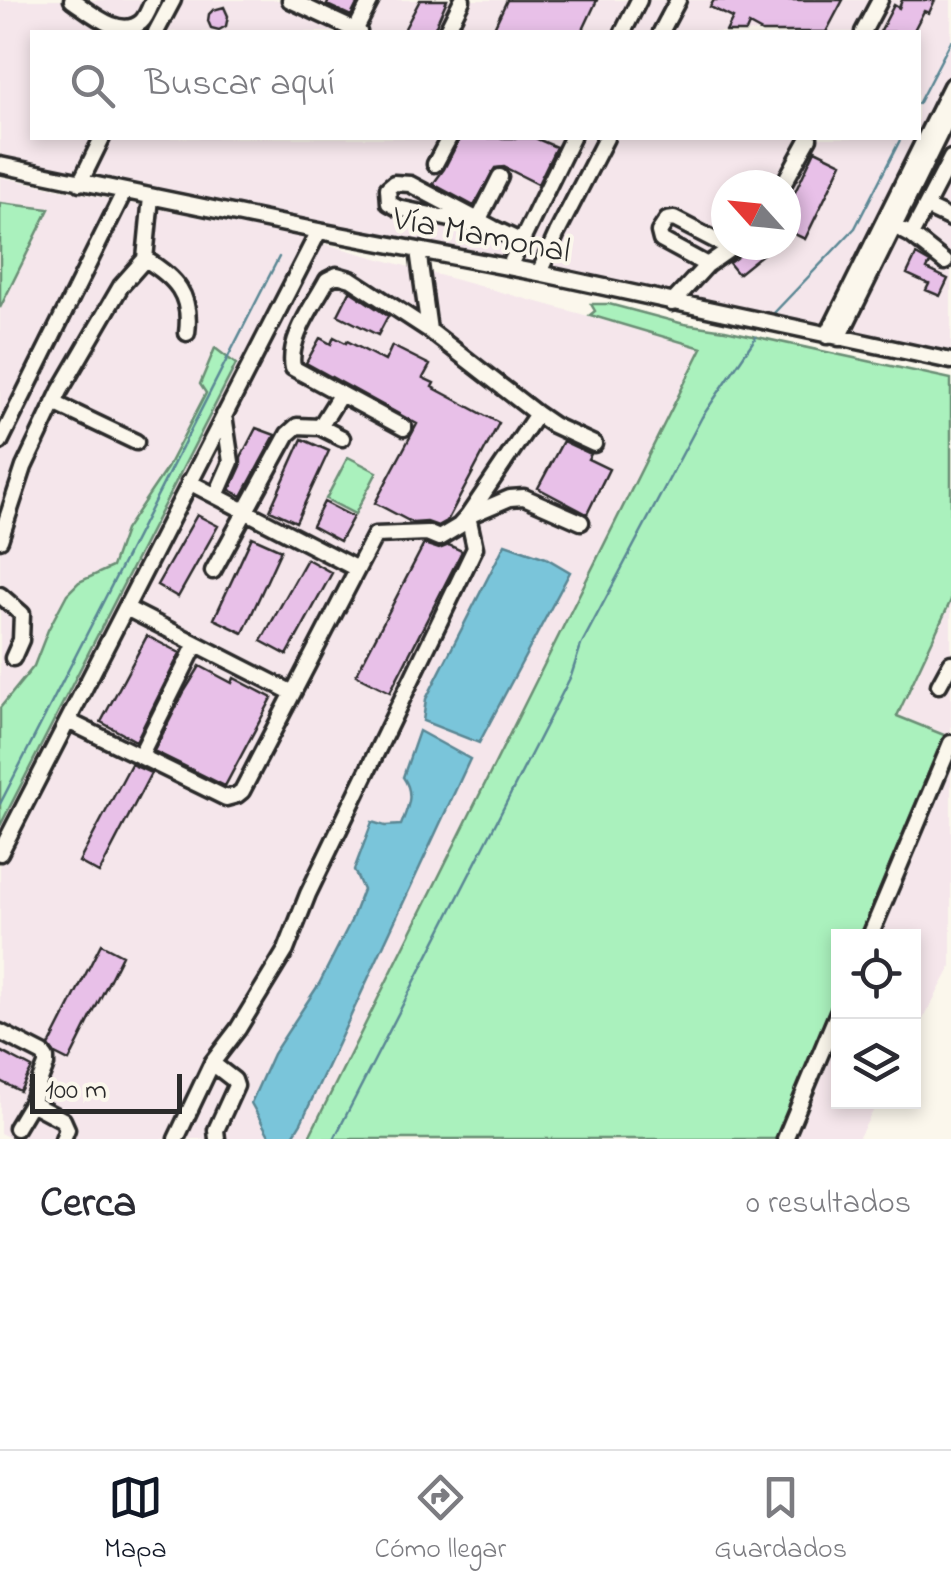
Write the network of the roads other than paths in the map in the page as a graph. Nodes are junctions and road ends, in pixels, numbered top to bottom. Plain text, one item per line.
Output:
1 (72, 0) edge
2 (153, 0) edge
3 (173, 0) edge
4 (290, 0) edge
5 (371, 0) edge
6 (462, 0) edge
7 (639, 0) edge
8 (678, 0) edge
9 (880, 0) edge
10 (157, 30) edge
11 (353, 30) edge
12 (358, 30) edge
13 (447, 30) edge
14 (624, 30) edge
15 (662, 30) edge
16 (864, 30) edge
17 (951, 86) edge
18 (951, 111) edge
19 (101, 140) edge
20 (448, 140) edge
21 (566, 140) edge
22 (605, 140) edge
23 (808, 140) edge
24 (951, 158) edge
25 (435, 164) dead end
26 (0, 165) edge
27 (791, 170) edge
28 (500, 177) dead end
29 (80, 183) junction
30 (124, 192) junction
31 (151, 197) junction
32 (926, 207) junction
33 (951, 219) edge
34 (478, 221) junction
35 (894, 226) junction
36 (493, 228) junction
37 (319, 231) junction
38 (911, 234) junction
39 (711, 236) edge
40 (520, 241) junction
41 (418, 250) junction
42 (144, 259) junction
43 (714, 260) edge
44 (945, 262) dead end
45 (707, 265) junction
46 (508, 267) junction
47 (539, 273) junction
48 (672, 302) junction
49 (429, 330) junction
50 (187, 333) dead end
51 (833, 337) junction
52 (951, 361) edge
53 (340, 395) junction
54 (54, 403) junction
55 (536, 414) junction
56 (224, 415) junction
57 (320, 427) junction
58 (404, 428) dead end
59 (342, 438) dead end
60 (0, 442) edge
61 (136, 442) dead end
62 (594, 444) dead end
63 (189, 482) junction
64 (216, 496) junction
65 (246, 511) junction
66 (468, 516) junction
67 (580, 522) dead end
68 (0, 540) edge
69 (357, 569) junction
70 (213, 571) dead end
71 (0, 595) edge
72 (126, 608) junction
73 (196, 644) junction
74 (13, 658) dead end
75 (951, 663) edge
76 (939, 685) dead end
77 (293, 693) junction
78 (68, 722) junction
79 (951, 742) edge
80 (140, 756) junction
81 (0, 853) edge
82 (873, 929) edge
83 (835, 1019) edge
84 (0, 1032) edge
85 (212, 1063) junction
86 (31, 1103) junction
87 (16, 1128) dead end
88 (63, 1139) edge
89 (176, 1139) edge
90 (218, 1139) edge
91 (785, 1139) edge

1 - 2 street
3 - 10 street
4 - 11 street
5 - 12 street
6 - 13 street
7 - 14 street
8 - 15 street
9 - 16 street
17 - 51 street
18 - 35 street
19 - 29 street
20 - 25 street
21 - 40 street
22 - 47 street
23 - 27 street
24 - 32 street
26 - 29 street, Vía Mamonal
28 - 34 street
29 - 30 street, Vía Mamonal
30 - 31 street, Vía Mamonal
30 - 60 street
31 - 37 street, Vía Mamonal
31 - 42 street
32 - 33 street
32 - 38 street
34 - 36 street
34 - 36 street
35 - 38 street
35 - 51 street
36 - 40 street
37 - 41 street, Vía Mamonal
37 - 56 street
38 - 44 street
39 - 45 street
40 - 46 street
41 - 46 street, Vía Mamonal
41 - 49 street
42 - 50 street
42 - 54 street
43 - 45 street
45 - 48 street
46 - 47 street, Vía Mamonal
47 - 48 street, Vía Mamonal
48 - 51 street, Vía Mamonal
49 - 53 street
49 - 55 street
51 - 52 street, Vía Mamonal
53 - 57 street
53 - 58 street
54 - 61 street
54 - 68 street
55 - 62 street
55 - 66 street
56 - 63 street
56 - 64 street
57 - 59 street
57 - 65 street
63 - 64 street
63 - 72 street
64 - 65 street
65 - 69 street
65 - 70 street
66 - 67 street
66 - 69 street
66 - 85 street
69 - 77 street
71 - 74 street
72 - 73 street
72 - 78 street
73 - 77 street
73 - 80 street
75 - 76 street
77 - 80 street
78 - 80 street
78 - 81 street
79 - 82 street
83 - 91 street
84 - 86 street
85 - 89 street
85 - 90 street
86 - 87 street
86 - 88 street

